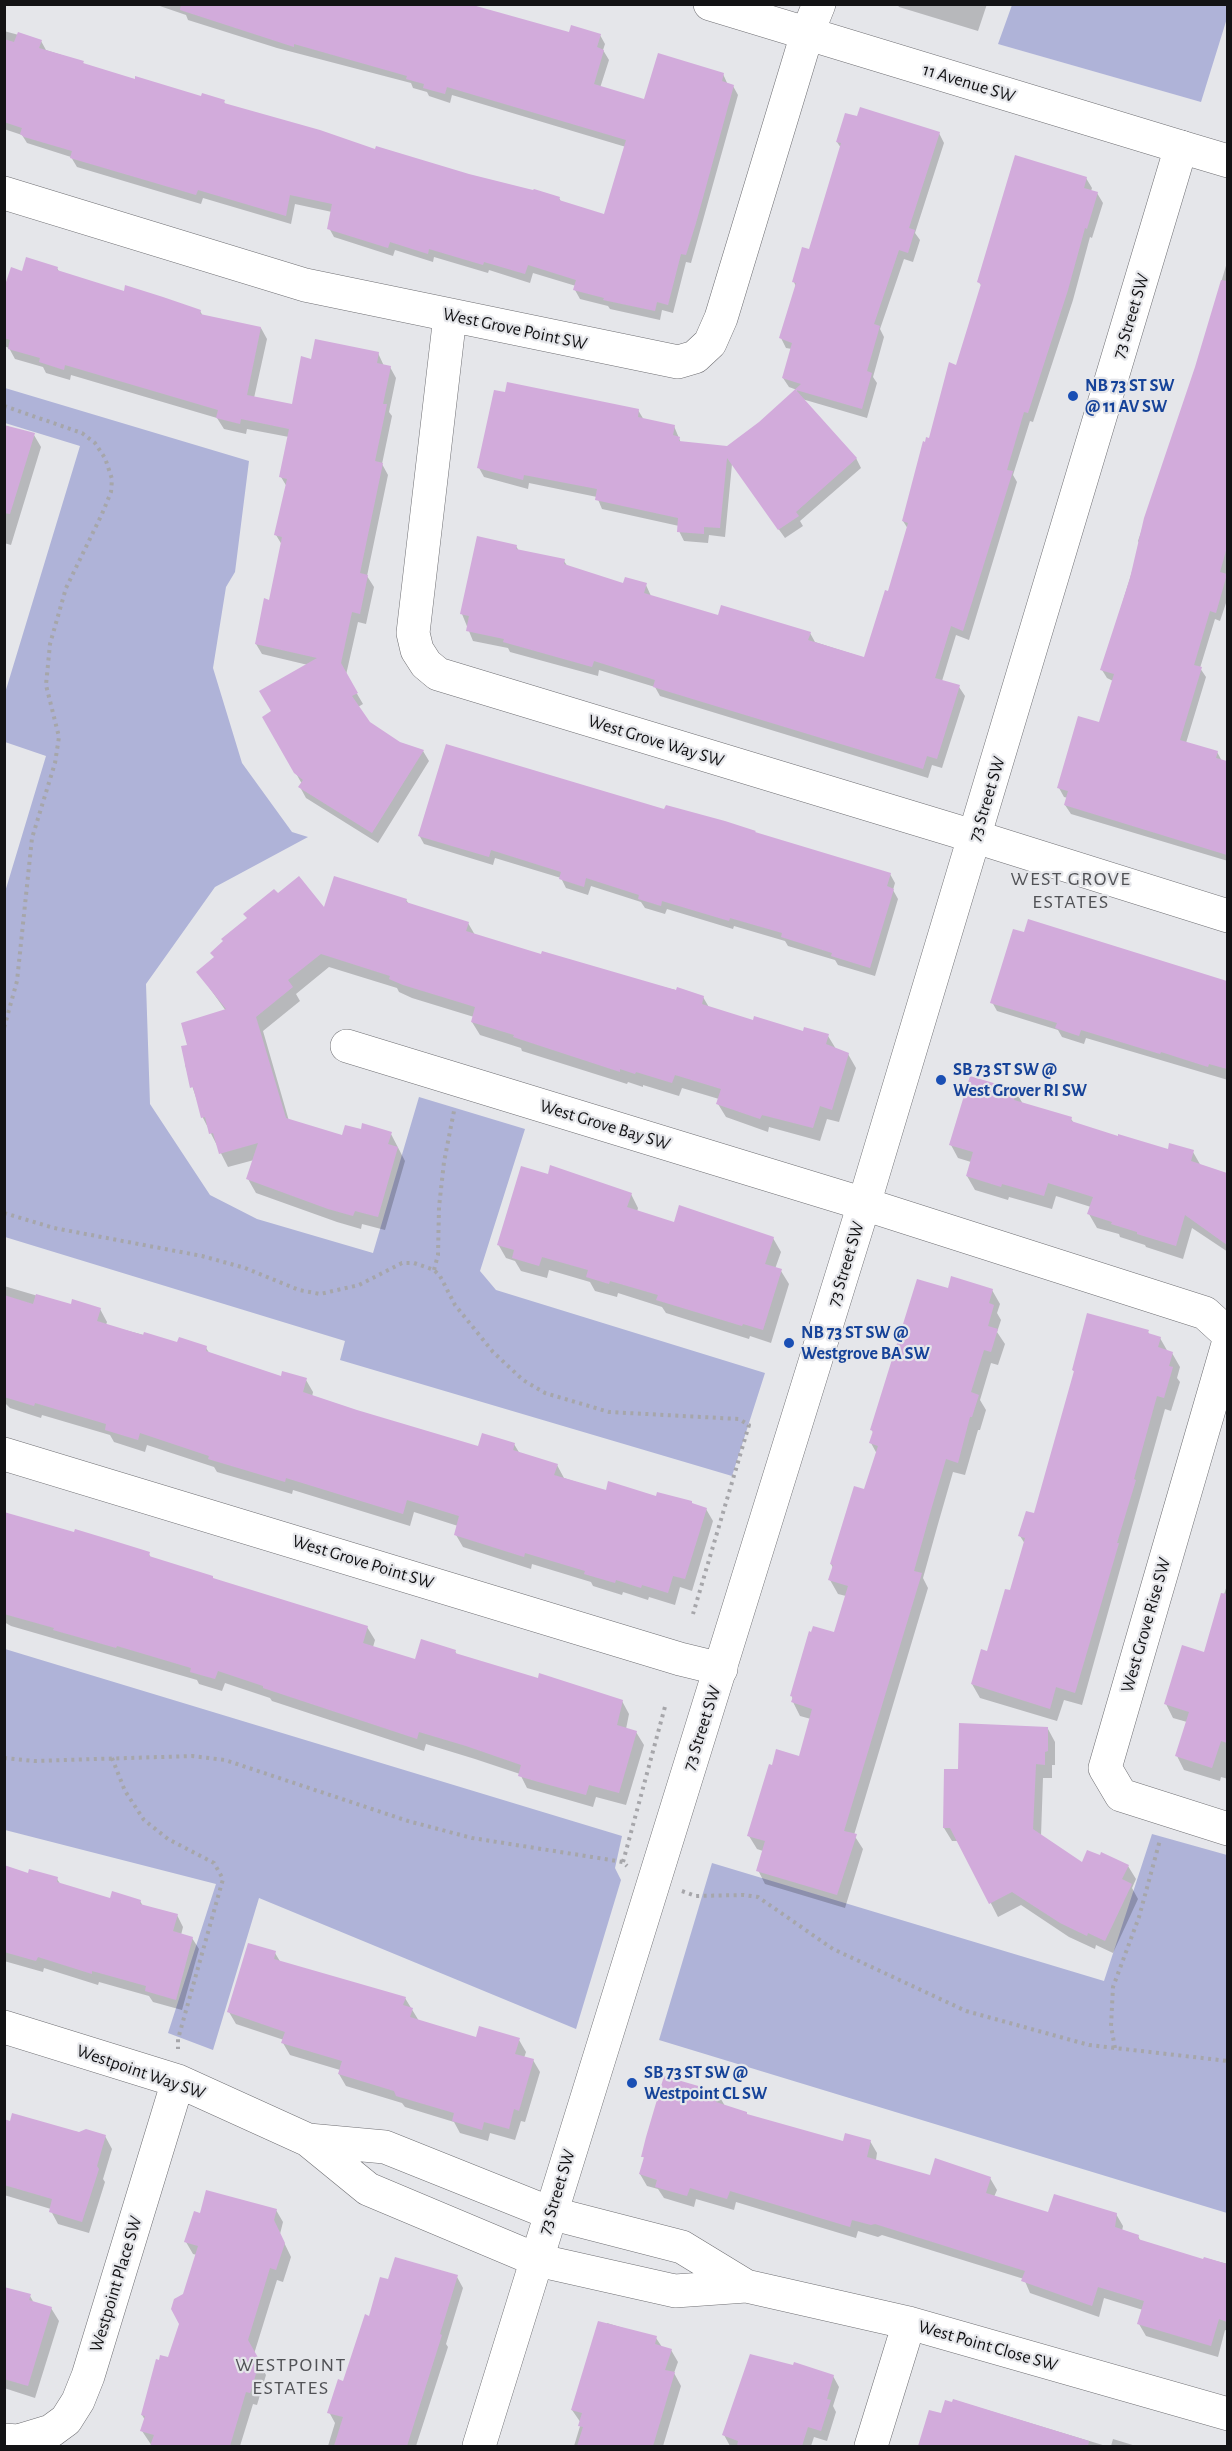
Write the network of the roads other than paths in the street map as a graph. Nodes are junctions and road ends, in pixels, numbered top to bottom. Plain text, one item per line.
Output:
1 (710, 4) edge
2 (813, 19) edge
3 (1181, 147) junction
4 (1227, 161) edge
5 (4, 193) edge
6 (450, 316) junction
7 (976, 837) junction
8 (1227, 916) edge
9 (347, 1046) dead end
10 (864, 1204) junction
11 (1227, 1334) edge
12 (1227, 1344) edge
13 (4, 1454) edge
14 (721, 1669) junction
15 (1227, 1828) edge
16 (4, 2027) edge
17 (177, 2081) junction
18 (308, 2140) junction
19 (550, 2213) junction
20 (537, 2260) junction
21 (746, 2286) junction
22 (909, 2323) junction
23 (1227, 2414) edge
24 (4, 2440) edge
25 (479, 2446) edge
26 (871, 2446) edge

1 - 2 street, 11 Avenue SW
2 - 3 street, 11 Avenue SW
2 - 6 street, West Grove Point SW
3 - 4 street, 11 Avenue SW
3 - 7 street, 73 Street SW
5 - 6 street, West Grove Point SW
6 - 7 street, West Grove Way SW
7 - 8 street, West Grove Way SW
7 - 10 street, 73 Street SW
9 - 10 street, West Grove Bay SW
10 - 11 street
10 - 14 street, 73 Street SW
12 - 15 street, West Grove Rise SW
13 - 14 street, West Grove Point SW
14 - 19 street, 73 Street SW
16 - 17 street, Westpoint Way SW
17 - 18 street, Westpoint Way SW
17 - 24 street, Westpoint Place SW
18 - 19 street, Westpoint Way SW
18 - 20 street, Westpoint Way SW
19 - 20 street, 73 Street SW
19 - 21 street, West Point Close SW
20 - 21 street, West Point Close SW
20 - 25 street, 73 Street SW
21 - 22 street, West Point Close SW
22 - 23 street, West Point Close SW
22 - 26 street

